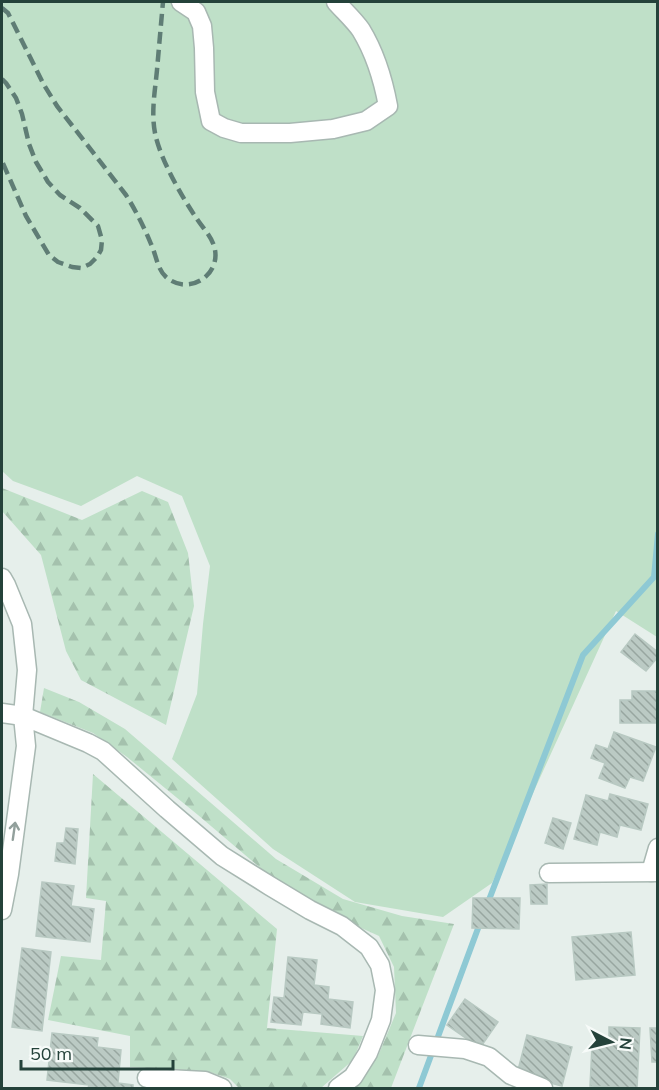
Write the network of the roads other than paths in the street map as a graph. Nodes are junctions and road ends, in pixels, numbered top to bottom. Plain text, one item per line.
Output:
1 (181, 2) edge
2 (336, 2) edge
3 (2, 578) edge
4 (2, 713) edge
5 (23, 716) junction
6 (657, 848) edge
7 (654, 872) edge
8 (549, 873) dead end
9 (2, 910) edge
10 (418, 1045) dead end
11 (147, 1078) dead end
12 (222, 1089) edge
13 (338, 1089) edge
14 (543, 1089) edge

1 - 2 street
3 - 5 street
4 - 5 street
9 -> 5 street
5 - 13 street
6 - 7 street
7 - 8 street
10 - 14 street
11 - 12 street

